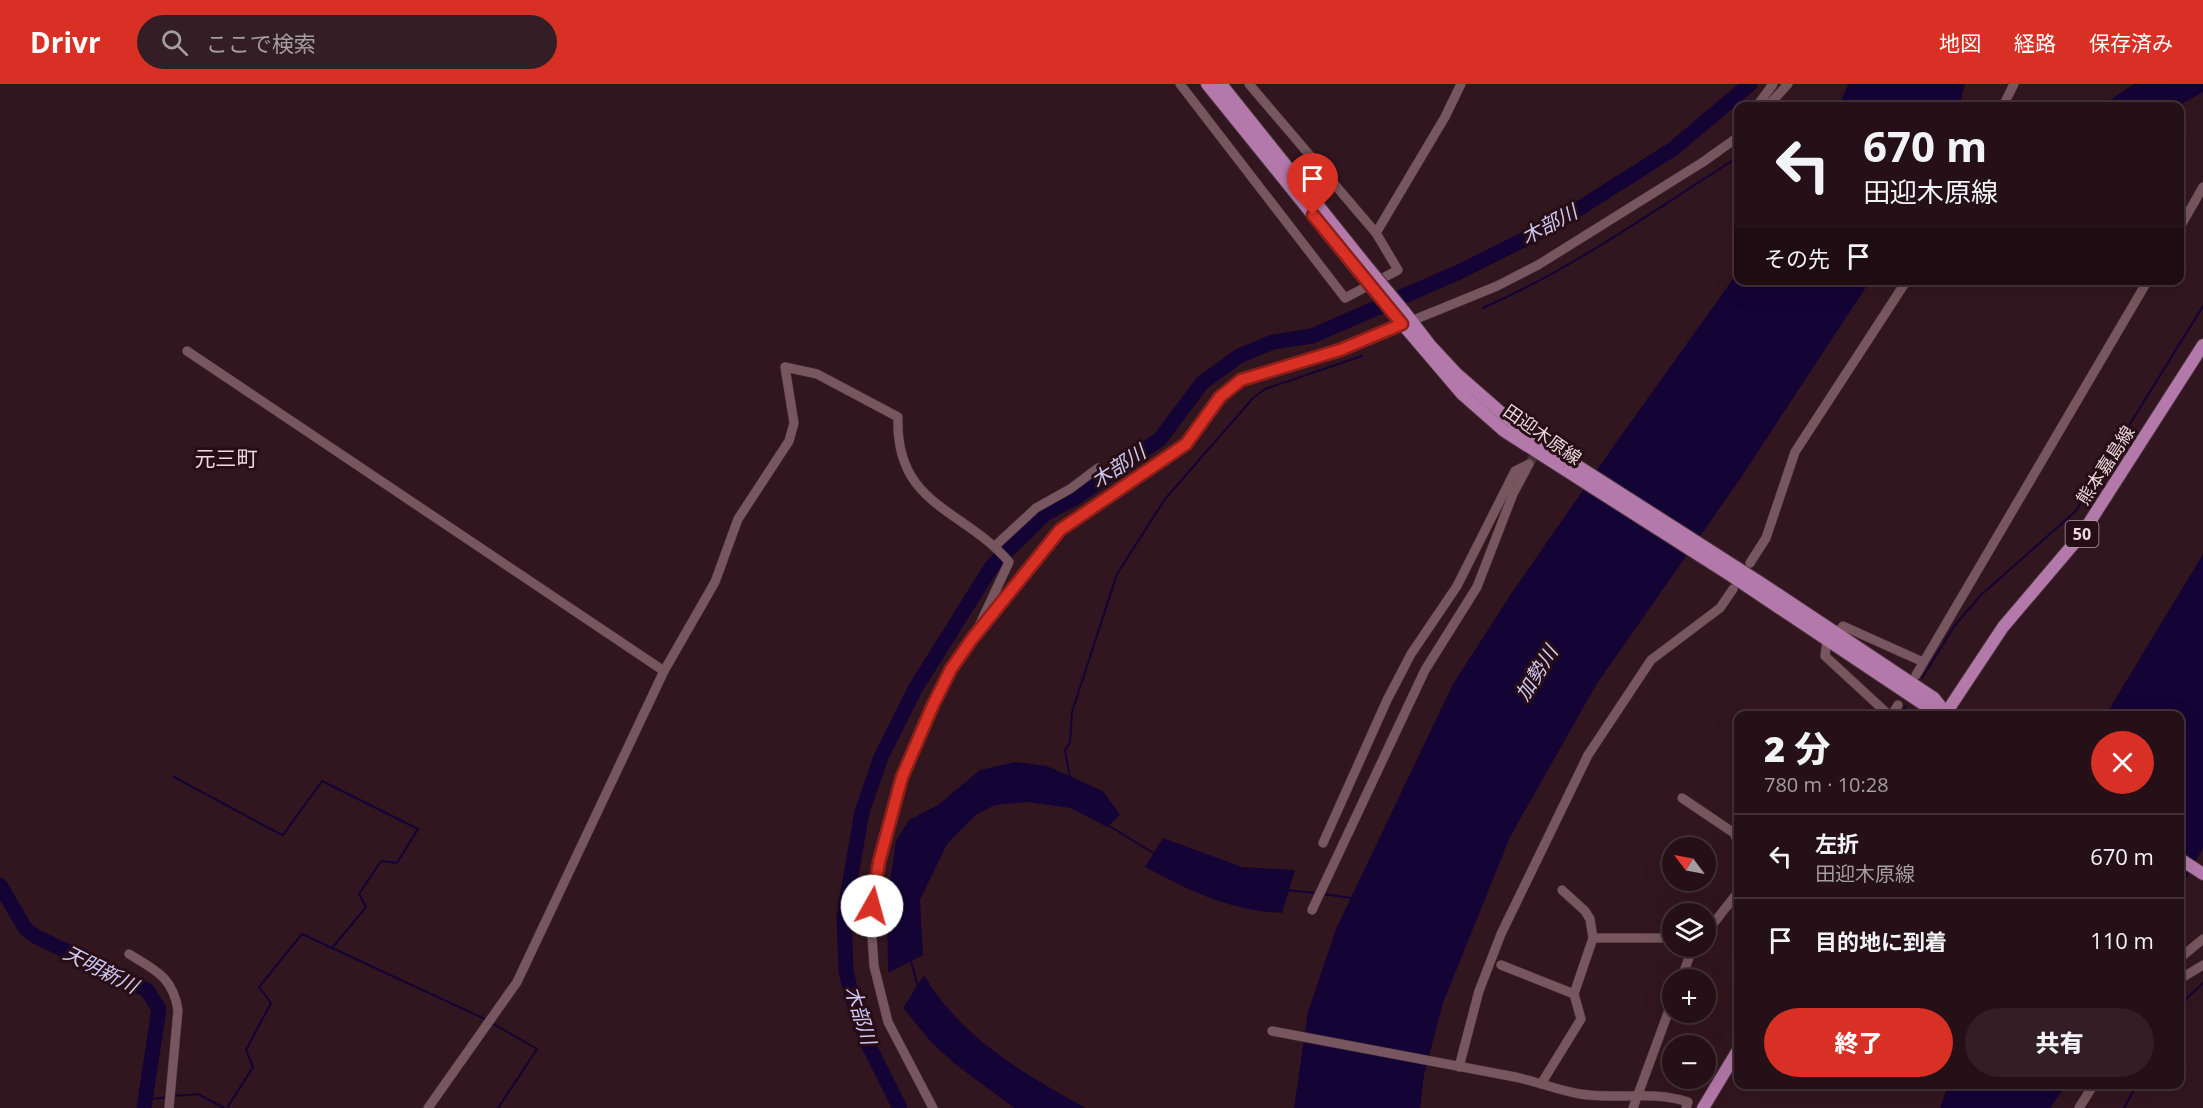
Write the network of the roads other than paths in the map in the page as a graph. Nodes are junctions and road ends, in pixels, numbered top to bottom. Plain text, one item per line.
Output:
1 (1180, 84) edge
2 (1207, 84) edge
3 (1221, 84) edge
4 (1249, 84) edge
5 (1461, 84) edge
6 (1773, 84) edge
7 (1788, 84) edge
8 (2014, 84) edge
9 (1760, 102) edge
10 (1772, 102) edge
11 (2005, 102) edge
12 (1734, 140) edge
13 (2203, 188) edge
14 (2184, 220) edge
15 (1376, 233) junction
16 (1362, 268) junction
17 (1904, 285) edge
18 (2145, 285) edge
19 (1407, 322) junction
20 (2203, 345) edge
21 (187, 351) dead end
22 (1098, 468) dead end
23 (997, 548) junction
24 (1750, 564) dead end
25 (1733, 589) dead end
26 (1832, 638) junction
27 (972, 639) junction
28 (1923, 662) junction
29 (664, 671) junction
30 (1916, 675) dead end
31 (1898, 705) dead end
32 (1885, 711) edge
33 (1894, 711) edge
34 (1945, 711) edge
35 (1949, 711) edge
36 (1682, 798) dead end
37 (1734, 833) edge
38 (1323, 843) dead end
39 (2184, 862) edge
40 (2203, 874) edge
41 (1562, 890) dead end
42 (1734, 897) edge
43 (1312, 910) dead end
44 (1716, 920) edge
45 (1593, 938) junction
46 (1662, 938) edge
47 (2203, 939) edge
48 (129, 954) dead end
49 (2184, 955) edge
50 (2203, 964) edge
51 (1502, 965) dead end
52 (2184, 976) edge
53 (1574, 994) junction
54 (1664, 1023) edge
55 (1272, 1031) dead end
56 (1734, 1057) edge
57 (1459, 1067) junction
58 (1541, 1084) junction
59 (2091, 1089) edge
60 (1636, 1098) junction
61 (169, 1108) edge
62 (428, 1108) edge
63 (933, 1108) edge
64 (1633, 1108) edge
65 (1686, 1108) edge
66 (1703, 1108) edge
67 (2079, 1108) edge

1 - 15 street
2 - 16 main road, 田迎木原線
3 - 16 main road, 田迎木原線
4 - 15 street
5 - 15 street
6 - 9 street
7 - 10 street
8 - 11 street
12 - 19 street
13 - 14 street
16 - 19 main road, 田迎木原線, bridge
17 - 24 street
18 - 28 street
19 - 26 main road, 田迎木原線
19 - 27 street
20 - 35 main road, 熊本嘉島線 / 50
21 - 29 street
22 - 23 street
23 - 27 street
23 - 29 street
25 - 57 street
26 - 28 street
26 - 32 street
26 - 34 main road, 田迎木原線
27 - 63 street
28 - 30 street
29 - 62 street
31 - 33 street
36 - 37 street
38 - 43 street
39 - 40 main road
41 - 45 street
42 - 44 street
45 - 46 street
45 - 53 street
47 - 49 street
48 - 61 street
50 - 52 street
51 - 53 street
53 - 58 street
54 - 60 street
55 - 57 street
56 - 66 main road
57 - 58 street
58 - 60 street
59 - 67 street
60 - 64 street
60 - 65 street

